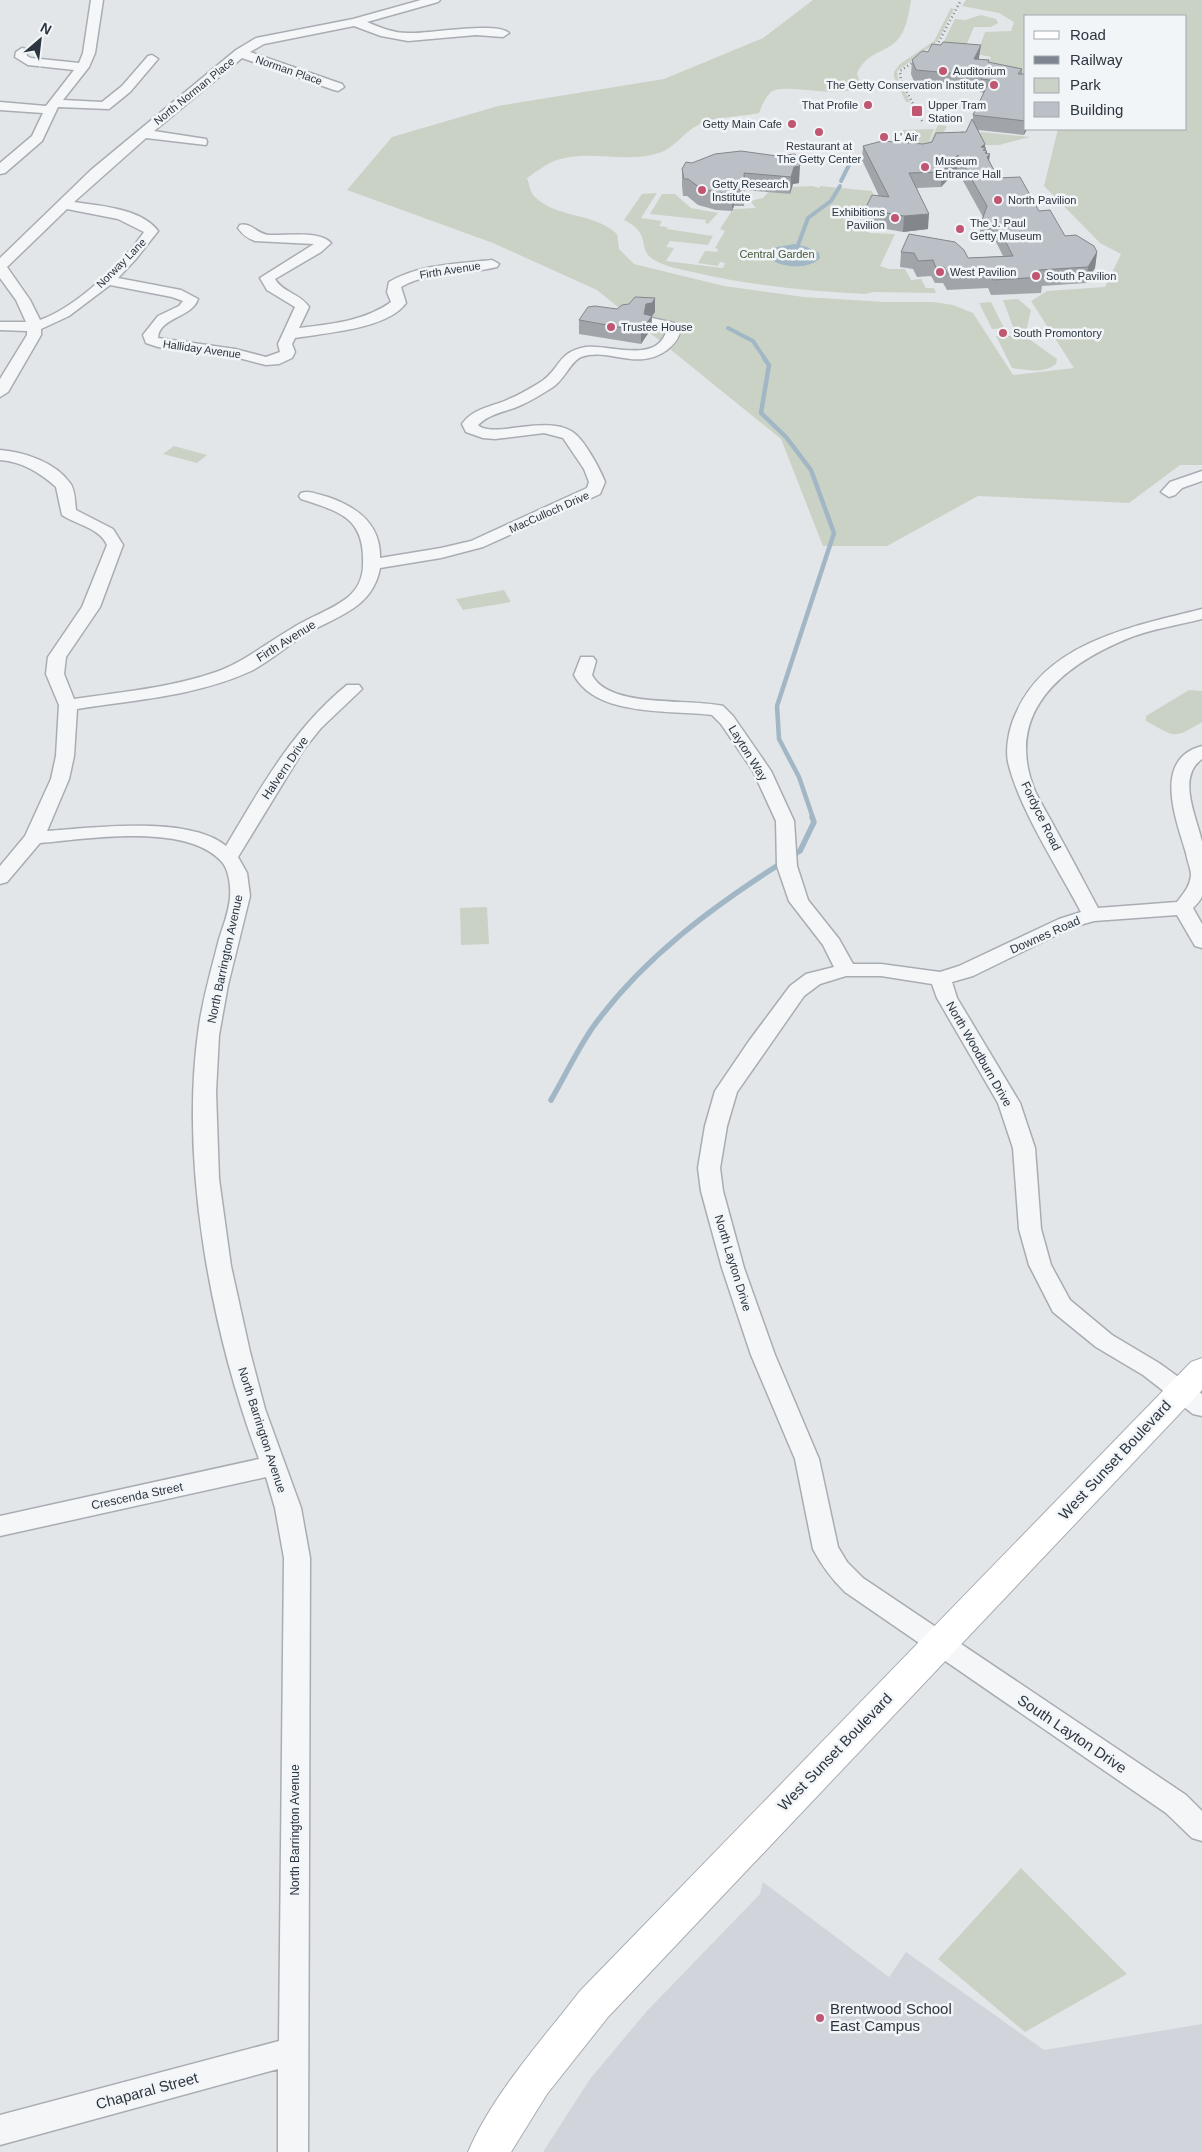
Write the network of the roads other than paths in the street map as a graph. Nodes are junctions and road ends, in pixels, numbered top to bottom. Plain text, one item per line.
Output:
1 (97, 0) edge
2 (434, 0) edge
3 (355, 22) junction
4 (503, 33) dead end
5 (22, 52) dead end
6 (240, 53) junction
7 (152, 59) dead end
8 (83, 67) junction
9 (338, 87) dead end
10 (0, 106) edge
11 (53, 106) junction
12 (142, 133) junction
13 (202, 142) dead end
14 (0, 170) edge
15 (64, 204) junction
16 (245, 228) dead end
17 (492, 264) dead end
18 (0, 267) edge
19 (107, 280) junction
20 (652, 322) edge
21 (0, 326) edge
22 (35, 326) junction
23 (289, 334) junction
24 (0, 392) edge
25 (0, 455) edge
26 (1202, 476) edge
27 (1169, 492) dead end
28 (307, 496) dead end
29 (372, 564) junction
30 (1202, 614) edge
31 (587, 661) dead end
32 (353, 689) dead end
33 (68, 705) junction
34 (1202, 752) edge
35 (34, 838) junction
36 (229, 857) junction
37 (0, 878) edge
38 (1183, 908) junction
39 (1092, 915) junction
40 (1202, 942) edge
41 (846, 970) junction
42 (941, 979) junction
43 (1195, 1389) edge
44 (273, 1466) junction
45 (0, 1526) edge
46 (939, 1643) junction
47 (1202, 1829) edge
48 (294, 2051) junction
49 (0, 2130) edge
50 (293, 2152) edge
51 (488, 2152) edge

1 - 8 street
2 - 3 street, North Norman Place
3 - 4 street
3 - 6 street, North Norman Place
5 - 8 street
6 - 9 street, Norman Place
6 - 12 street, North Norman Place
7 - 11 street
8 - 11 street
10 - 11 street
11 - 14 street
12 - 13 street
12 - 15 street, North Norman Place
15 - 18 street, North Norman Place
15 - 19 street, Norway Lane
16 - 23 street
17 - 23 street, Firth Avenue
18 - 22 street
19 - 22 street, Norway Lane
19 - 23 street, Halliday Avenue
20 - 29 street, MacCulloch Drive
21 - 22 street
22 - 24 street
25 - 33 street
26 - 27 street
28 - 29 street, Firth Avenue
29 - 33 street, Firth Avenue
30 - 39 street, Fordyce Road
31 - 41 street, Layton Way
32 - 36 street, Halvern Drive
33 - 35 street
34 - 38 street
35 - 36 street
35 - 37 street
36 - 44 street, North Barrington Avenue
38 - 39 street, Downes Road
38 - 40 street
39 - 42 street, Downes Road
41 - 42 street, North Layton Drive
41 - 46 street, North Layton Drive
42 - 43 street, North Woodburn Drive
43 - 46 main road, West Sunset Boulevard
44 - 45 street, Crescenda Street
44 - 48 street, North Barrington Avenue
46 - 47 street, South Layton Drive
46 - 51 main road, West Sunset Boulevard
48 - 49 street, Chaparal Street
48 - 50 street, North Barrington Avenue

